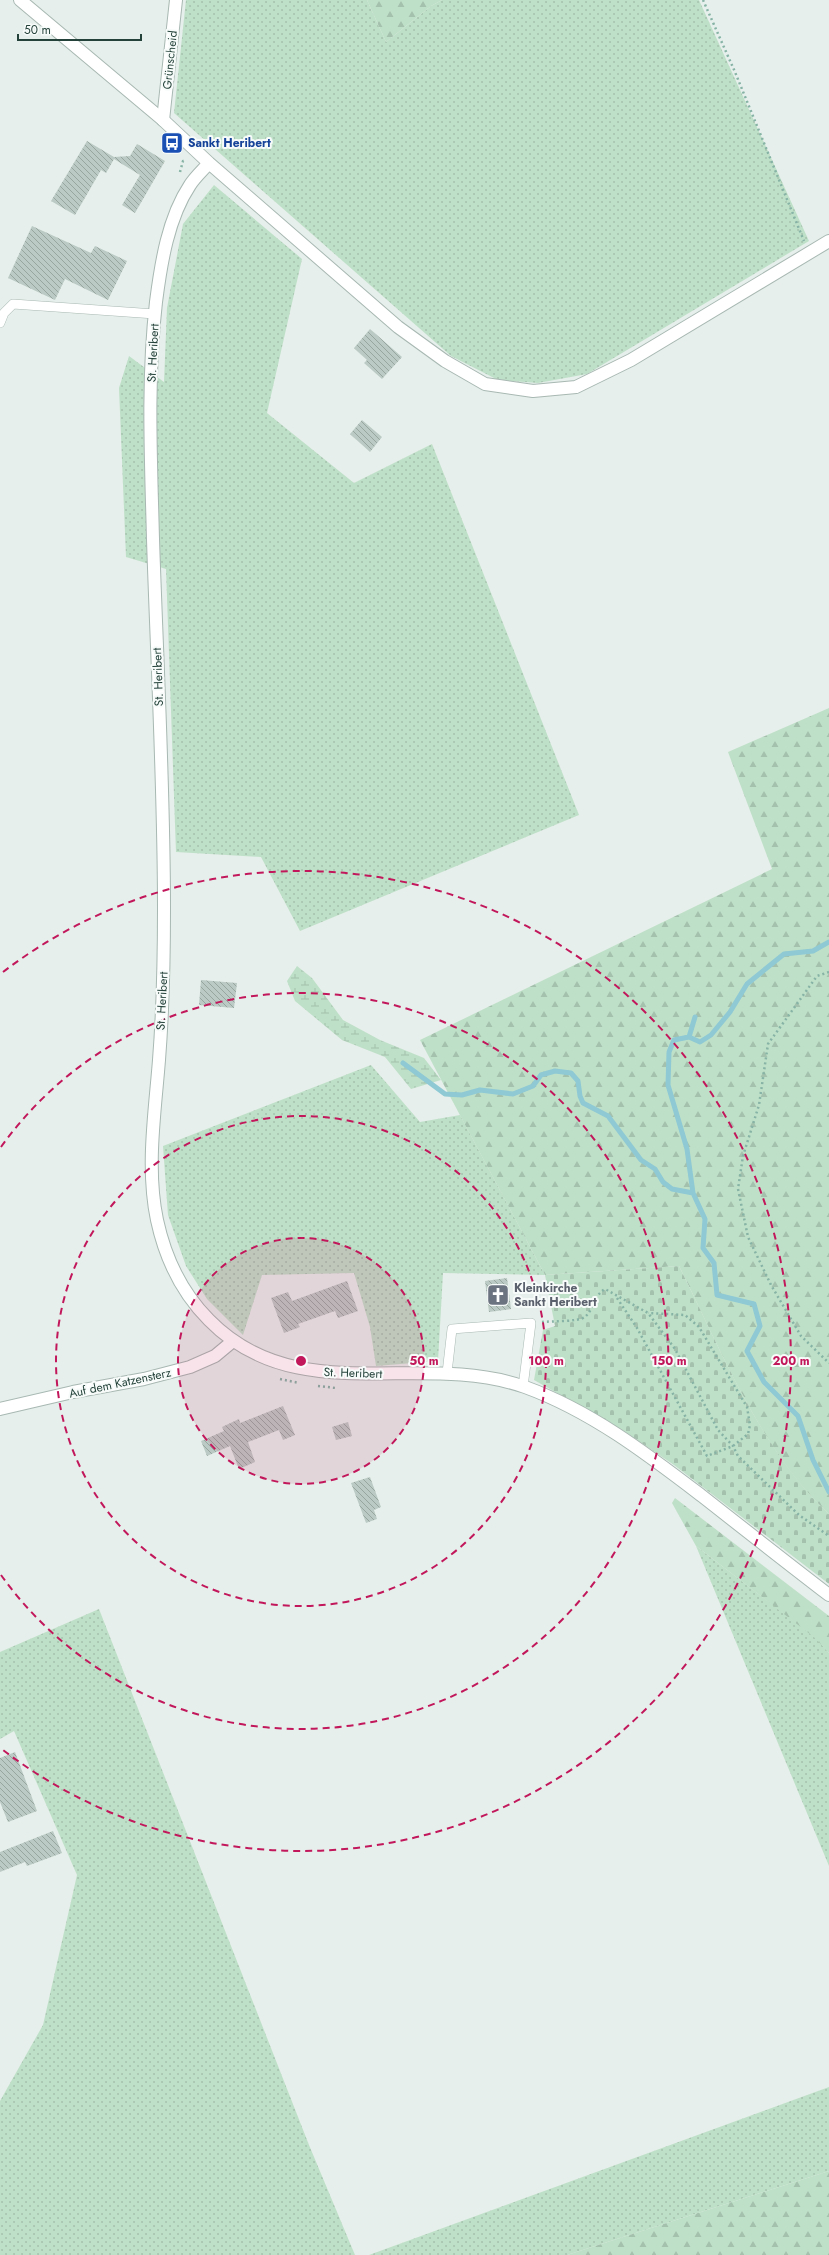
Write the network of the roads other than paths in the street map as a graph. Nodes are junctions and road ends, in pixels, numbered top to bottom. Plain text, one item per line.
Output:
1 (20, 0) edge
2 (176, 0) edge
3 (163, 120) junction
4 (209, 163) junction
5 (829, 241) edge
6 (155, 314) junction
7 (0, 323) edge
8 (233, 1340) junction
9 (447, 1373) junction
10 (523, 1387) junction
11 (0, 1409) edge
12 (829, 1595) edge

1 - 3 street
2 - 3 street, Grünscheid
3 - 4 street
4 - 5 street
4 - 6 street, St. Heribert
6 - 7 lane
6 - 8 street, St. Heribert
8 - 9 street, St. Heribert
8 - 11 street, Auf dem Katzensterz
9 - 10 street, St. Heribert
9 - 10 lane
10 - 12 street, St. Heribert

